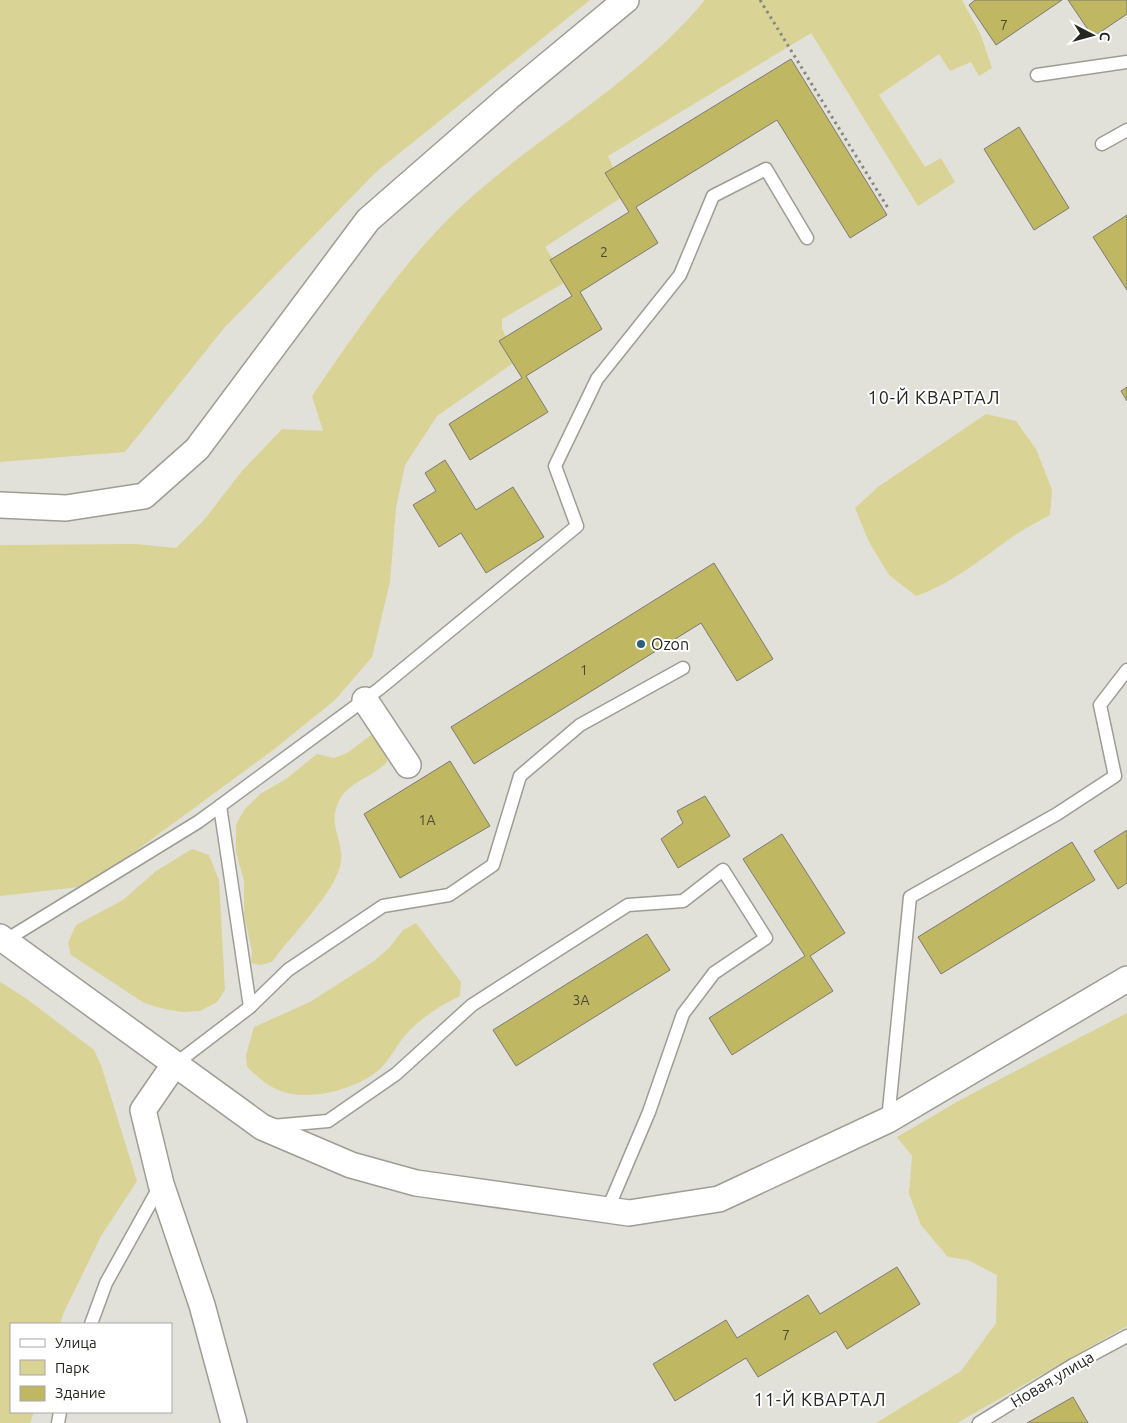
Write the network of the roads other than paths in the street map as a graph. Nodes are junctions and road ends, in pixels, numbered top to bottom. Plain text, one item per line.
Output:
1 (626, 0) edge
2 (1127, 62) edge
3 (1037, 75) dead end
4 (1127, 130) edge
5 (1102, 144) dead end
6 (807, 238) dead end
7 (0, 505) edge
8 (683, 668) dead end
9 (1127, 670) edge
10 (365, 700) junction
11 (408, 765) dead end
12 (220, 806) junction
13 (3, 938) edge
14 (1127, 979) edge
15 (250, 1007) junction
16 (174, 1065) junction
17 (888, 1120) junction
18 (262, 1127) junction
19 (161, 1184) junction
20 (608, 1211) junction
21 (91, 1323) edge
22 (1127, 1336) edge
23 (234, 1423) edge
24 (978, 1423) edge

1 - 7 street
2 - 3 lane
4 - 5 lane
6 - 10 lane
8 - 15 lane
9 - 17 lane
10 - 11 street
10 - 12 lane
12 - 13 lane
12 - 15 lane
13 - 16 street
14 - 17 street
15 - 16 lane
16 - 18 street
16 - 19 street
17 - 20 street
18 - 20 street
18 - 20 lane
19 - 21 lane
19 - 23 street
22 - 24 lane, Новая улица

